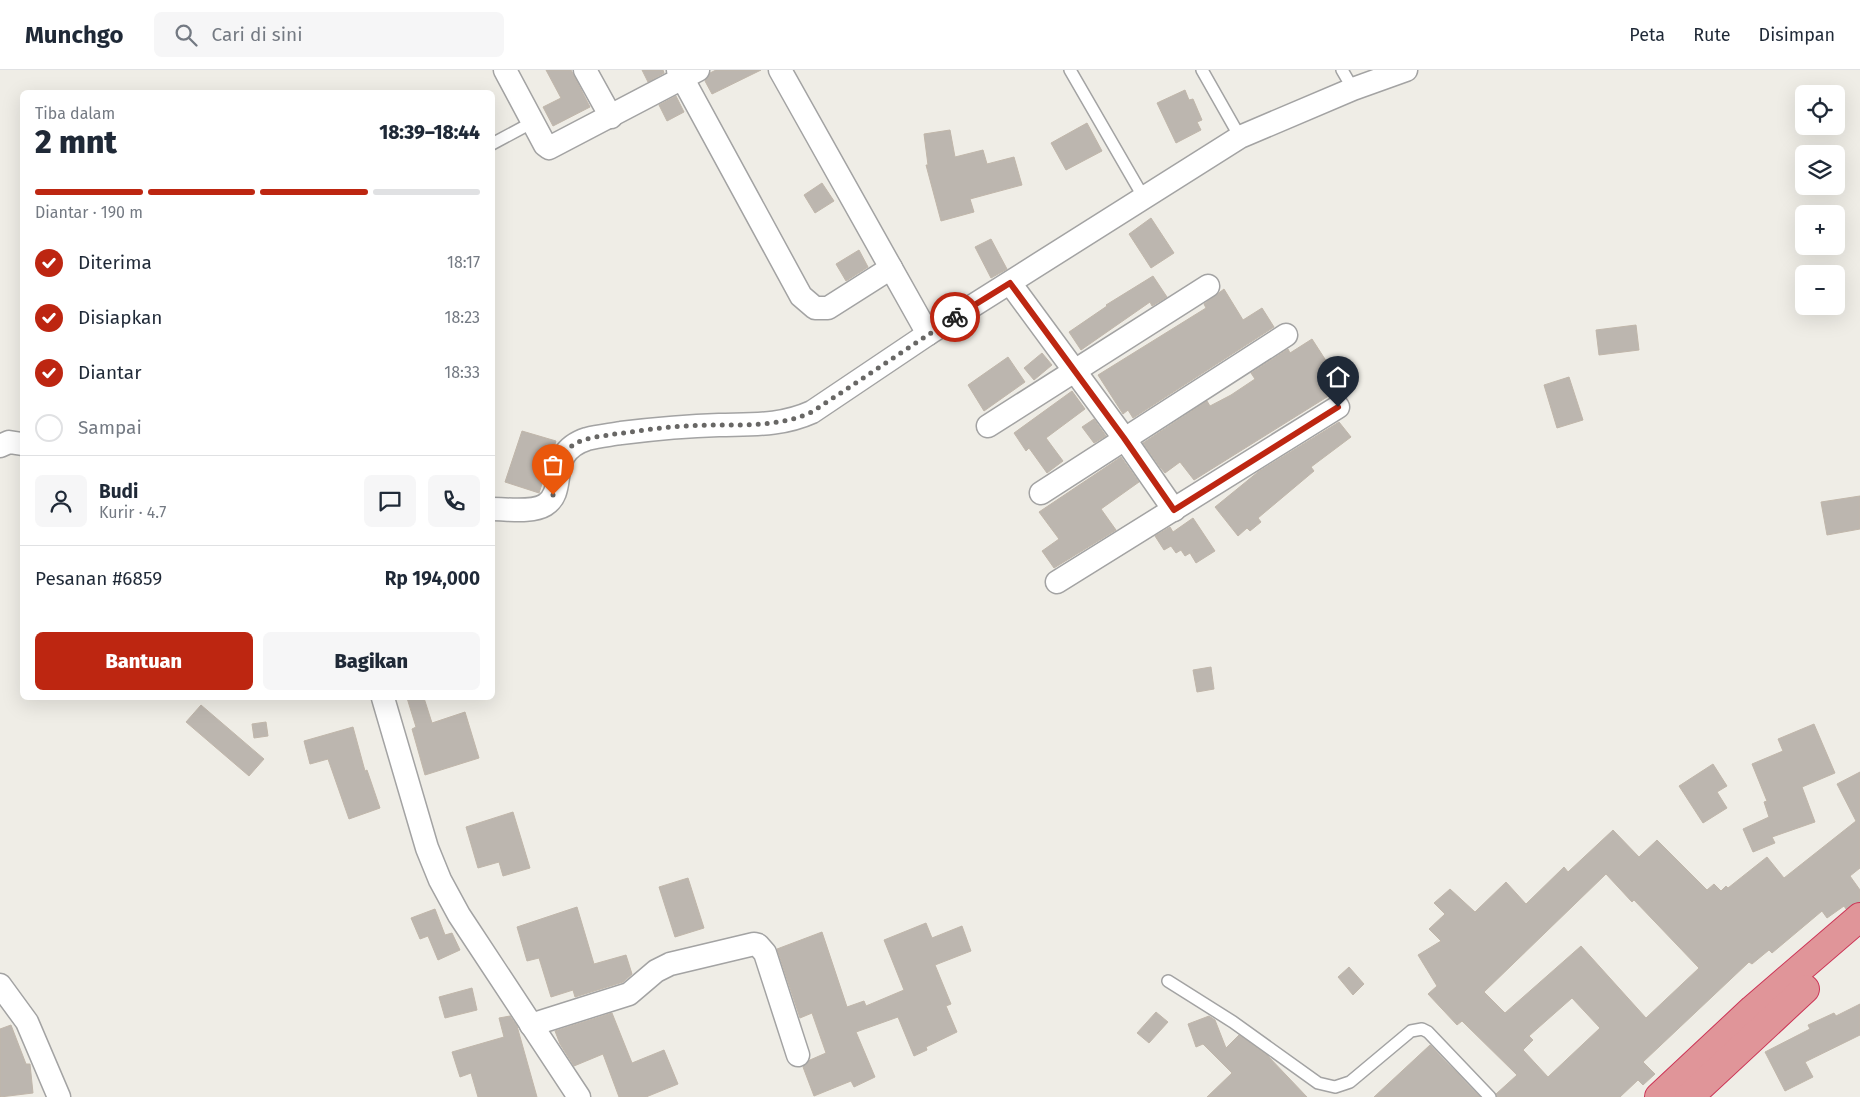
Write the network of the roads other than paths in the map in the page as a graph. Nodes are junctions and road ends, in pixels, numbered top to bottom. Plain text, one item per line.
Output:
1 (505, 70) edge
2 (585, 70) edge
3 (780, 70) edge
4 (1070, 70) edge
5 (1202, 70) edge
6 (1406, 70) edge
7 (686, 73) edge
8 (1348, 79) edge
9 (611, 117) junction
10 (532, 122) junction
11 (1240, 137) junction
12 (495, 142) edge
13 (1144, 198) junction
14 (890, 268) junction
15 (1010, 283) junction
16 (1208, 286) dead end
17 (928, 334) junction
18 (1286, 335) dead end
19 (1074, 370) junction
20 (1338, 407) dead end
21 (988, 426) dead end
22 (1124, 438) junction
23 (20, 444) edge
24 (0, 446) edge
25 (1042, 493) dead end
26 (495, 510) edge
27 (1174, 510) junction
28 (1057, 582) dead end
29 (384, 700) edge
30 (1860, 917) edge
31 (1860, 940) edge
32 (1168, 980) dead end
33 (0, 985) edge
34 (531, 1025) junction
35 (798, 1055) dead end
36 (60, 1097) edge
37 (579, 1097) edge
38 (1490, 1097) edge
39 (1658, 1097) edge
40 (1689, 1097) edge

1 - 10 street
2 - 9 street
3 - 14 street
4 - 13 lane
5 - 11 lane
6 - 8 street
7 - 9 street
7 - 14 street
8 - 11 street
9 - 10 street
10 - 12 lane
11 - 13 street
13 - 15 street
14 - 17 street
15 - 17 street
15 - 19 street
16 - 19 street
17 - 26 street
18 - 22 street
19 - 21 street
19 - 22 street
20 - 27 street
22 - 25 street
22 - 27 street
23 - 24 street
27 - 28 street
29 - 34 street
30 - 39 highway
31 - 40 highway
32 - 38 lane
33 - 36 street
34 - 35 street
34 - 37 street

